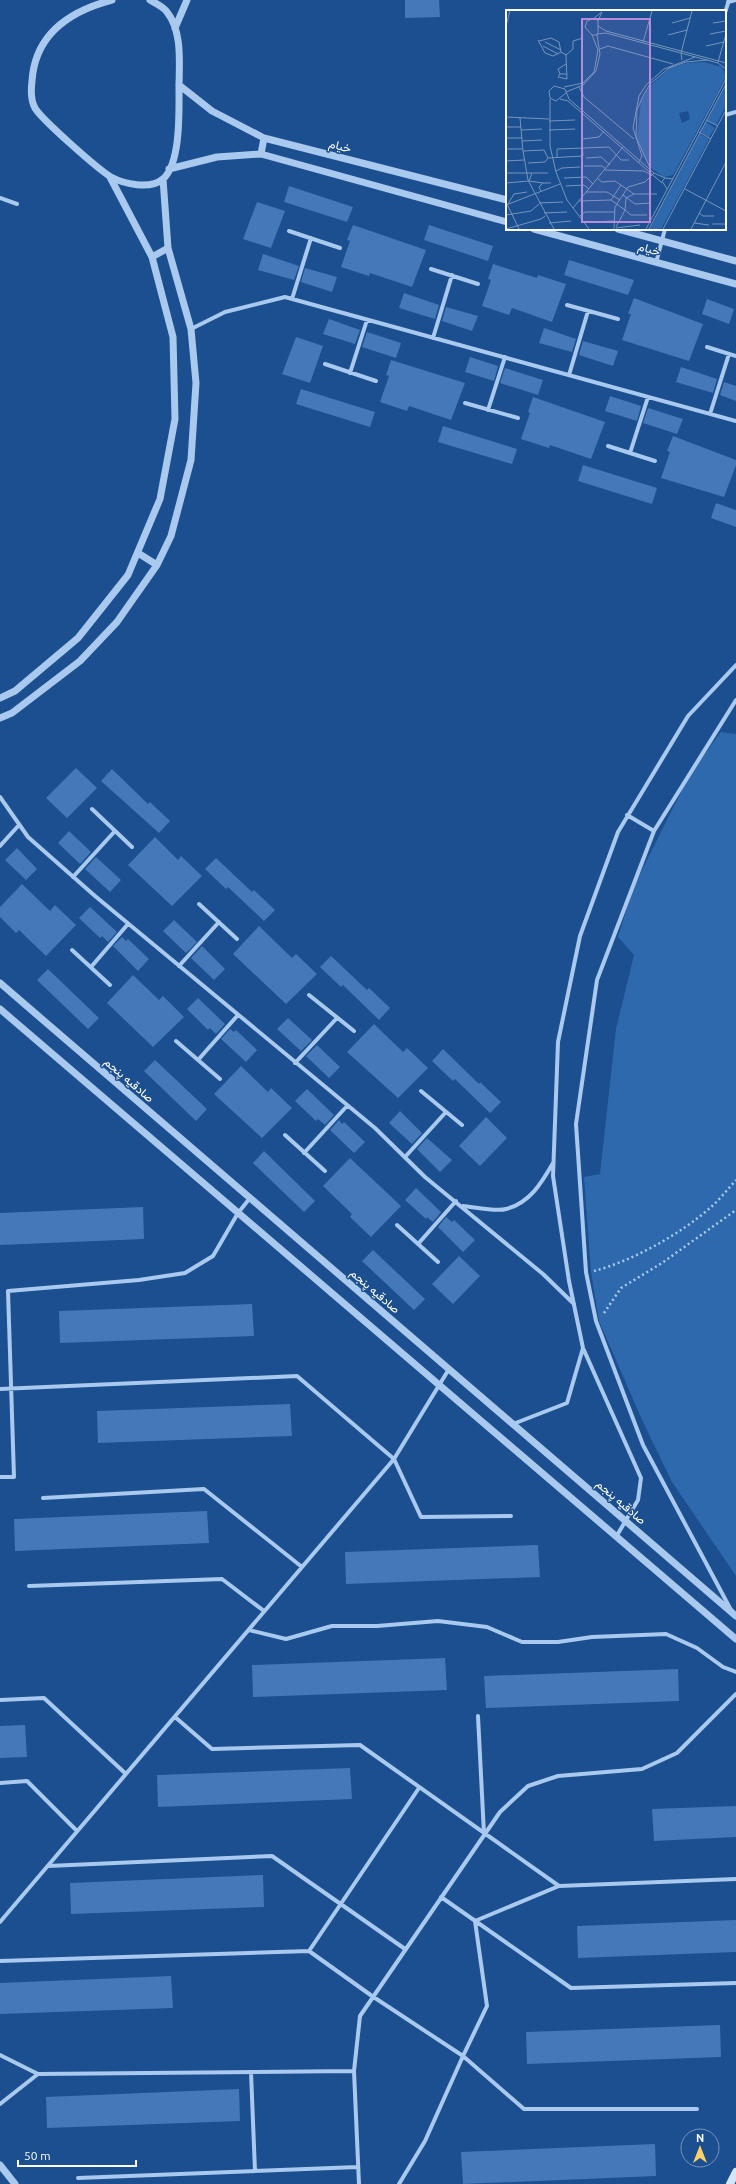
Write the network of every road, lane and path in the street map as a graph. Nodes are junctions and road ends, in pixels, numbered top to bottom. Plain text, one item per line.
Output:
1 (112, 0) edge
2 (150, 0) edge
3 (187, 0) edge
4 (736, 0) edge
5 (728, 1) edge
6 (175, 28) junction
7 (179, 85) junction
8 (736, 112) edge
9 (726, 115) edge
10 (264, 138) junction
11 (261, 154) junction
12 (169, 170) junction
13 (110, 177) junction
14 (163, 179) junction
15 (0, 198) edge
16 (506, 200) edge
17 (17, 204) dead end
18 (506, 222) edge
19 (538, 230) edge
20 (622, 230) edge
21 (665, 230) edge
22 (290, 231) dead end
23 (312, 238) junction
24 (662, 240) junction
25 (168, 248) junction
26 (340, 248) dead end
27 (152, 256) junction
28 (736, 261) edge
29 (656, 262) junction
30 (431, 268) dead end
31 (452, 275) junction
32 (478, 284) dead end
33 (736, 284) edge
34 (292, 299) junction
35 (567, 305) dead end
36 (588, 311) junction
37 (618, 319) dead end
38 (367, 320) junction
39 (191, 330) junction
40 (434, 338) junction
41 (707, 347) dead end
42 (729, 354) junction
43 (736, 356) edge
44 (505, 357) junction
45 (325, 364) dead end
46 (350, 373) junction
47 (570, 375) junction
48 (376, 382) dead end
49 (648, 397) junction
50 (466, 403) dead end
51 (488, 410) junction
52 (710, 414) junction
53 (518, 418) dead end
54 (736, 421) edge
55 (608, 446) dead end
56 (630, 453) junction
57 (655, 461) dead end
58 (138, 553) junction
59 (156, 565) junction
60 (736, 665) edge
61 (0, 698) edge
62 (736, 700) edge
63 (0, 718) edge
64 (0, 797) edge
65 (92, 810) dead end
66 (627, 816) junction
67 (19, 825) junction
68 (115, 831) junction
69 (654, 831) junction
70 (0, 846) edge
71 (132, 847) dead end
72 (73, 877) junction
73 (199, 904) dead end
74 (219, 922) junction
75 (128, 924) junction
76 (237, 939) dead end
77 (72, 950) dead end
78 (179, 966) junction
79 (91, 967) junction
80 (0, 983) edge
81 (110, 985) dead end
82 (309, 995) dead end
83 (0, 1009) edge
84 (238, 1015) junction
85 (337, 1018) junction
86 (354, 1031) dead end
87 (176, 1041) dead end
88 (198, 1060) junction
89 (295, 1063) junction
90 (220, 1079) dead end
91 (421, 1091) dead end
92 (347, 1106) junction
93 (446, 1112) junction
94 (462, 1125) dead end
95 (285, 1136) dead end
96 (304, 1153) junction
97 (405, 1157) junction
98 (553, 1163) junction
99 (324, 1170) dead end
100 (736, 1180) edge
101 (250, 1198) junction
102 (456, 1201) junction
103 (462, 1206) junction
104 (736, 1210) edge
105 (238, 1213) junction
106 (397, 1225) dead end
107 (418, 1244) junction
108 (438, 1262) dead end
109 (586, 1272) junction
110 (574, 1304) junction
111 (596, 1321) junction
112 (583, 1348) junction
113 (449, 1369) junction
114 (439, 1385) junction
115 (11, 1388) junction
116 (0, 1389) edge
117 (513, 1424) junction
118 (394, 1459) junction
119 (0, 1477) edge
120 (43, 1498) dead end
121 (511, 1516) dead end
122 (625, 1521) junction
123 (616, 1537) junction
124 (302, 1567) junction
125 (29, 1586) dead end
126 (264, 1611) junction
127 (735, 1615) edge
128 (249, 1630) junction
129 (736, 1640) edge
130 (736, 1672) edge
131 (736, 1694) edge
132 (0, 1700) edge
133 (478, 1716) dead end
134 (175, 1717) junction
135 (126, 1774) junction
136 (0, 1783) edge
137 (419, 1788) junction
138 (77, 1831) junction
139 (484, 1835) junction
140 (48, 1866) junction
141 (736, 1879) edge
142 (559, 1886) junction
143 (441, 1897) junction
144 (341, 1904) junction
145 (475, 1921) junction
146 (0, 1922) edge
147 (405, 1949) junction
148 (309, 1951) junction
149 (0, 1961) edge
150 (736, 1984) edge
151 (372, 1996) junction
152 (0, 2055) edge
153 (463, 2056) junction
154 (354, 2071) junction
155 (251, 2072) junction
156 (38, 2074) junction
157 (0, 2104) edge
158 (697, 2109) dead end
159 (0, 2165) edge
160 (358, 2167) junction
161 (255, 2170) junction
162 (736, 2172) edge
163 (78, 2178) dead end
164 (15, 2184) edge
165 (359, 2184) edge
166 (399, 2184) edge
167 (730, 2184) edge

1 - 13 street
2 - 6 street
3 - 6 street
4 - 5 street
6 - 7 street
7 - 10 street, خیام
7 - 12 street
8 - 9 street
10 - 11 street
10 - 16 street, خیام
11 - 12 street
11 - 18 street
12 - 14 street
13 - 14 street
13 - 27 street
14 - 25 street
15 - 17 street
19 - 29 street, خیام
20 - 24 street, خیام
21 - 24 street
22 - 23 street
23 - 26 street
23 - 34 street
24 - 28 street, خیام
24 - 29 street
25 - 27 street
25 - 39 street
27 - 58 street
29 - 33 street, خیام
30 - 31 street
31 - 32 street
31 - 40 street
34 - 38 street
34 - 39 street
35 - 36 street
36 - 37 street
36 - 47 street
38 - 40 street
38 - 46 street
39 - 59 street
40 - 44 street
41 - 42 street
42 - 43 street
42 - 52 street
44 - 47 street
44 - 51 street
45 - 46 street
46 - 48 street
47 - 49 street
49 - 52 street
49 - 56 street
50 - 51 street
51 - 53 street
52 - 54 street
55 - 56 street
56 - 57 street
58 - 59 street
58 - 61 street
59 - 63 street
60 - 66 street
62 - 69 street
64 - 67 street
65 - 68 street
66 - 69 street
66 - 98 street
67 - 70 street
67 - 72 street
68 - 71 street
68 - 72 street
69 - 109 street
72 - 75 street
73 - 74 street
74 - 76 street
74 - 78 street
75 - 78 street
75 - 79 street
77 - 79 street
78 - 84 street
79 - 81 street
80 - 101 street, صادقیه پنجم
82 - 85 street
83 - 105 street
84 - 88 street
84 - 89 street
85 - 86 street
85 - 89 street
87 - 88 street
88 - 90 street
89 - 92 street
91 - 93 street
92 - 96 street
92 - 97 street
93 - 94 street
93 - 97 street
95 - 96 street
96 - 99 street
97 - 102 street
98 - 103 street
98 - 110 street
100 - 109 path
101 - 105 street
101 - 113 street, صادقیه پنجم
102 - 103 street
102 - 107 street
103 - 110 street
104 - 111 path
105 - 114 street
105 - 115 street
106 - 107 street
107 - 108 street
109 - 111 street
110 - 112 street
111 - 127 street
112 - 117 street
112 - 122 street
113 - 114 street
113 - 117 street, صادقیه پنجم
114 - 118 street
114 - 123 street
115 - 116 street
115 - 118 street
115 - 119 street
117 - 122 street, صادقیه پنجم
118 - 121 street
118 - 124 street
120 - 124 street
122 - 123 street
122 - 127 street, صادقیه پنجم
123 - 129 street
124 - 126 street
125 - 126 street
126 - 128 street
128 - 130 street
128 - 134 street
131 - 139 street
132 - 135 street
133 - 139 street
134 - 135 street
134 - 137 street
135 - 138 street
136 - 138 street
137 - 139 street
137 - 144 street
138 - 140 street
139 - 142 street
139 - 143 street
140 - 144 street
140 - 146 street
141 - 142 street
142 - 145 street
143 - 145 street
143 - 147 street
144 - 147 street
144 - 148 street
145 - 150 street
145 - 153 street
147 - 151 street
148 - 149 street
148 - 151 street
151 - 153 street
151 - 154 street
152 - 156 street
153 - 158 street
153 - 166 street
154 - 155 street
154 - 160 street
155 - 156 street
155 - 161 street
156 - 157 street
159 - 164 street
160 - 161 street
160 - 165 street
161 - 163 street
162 - 167 main road

